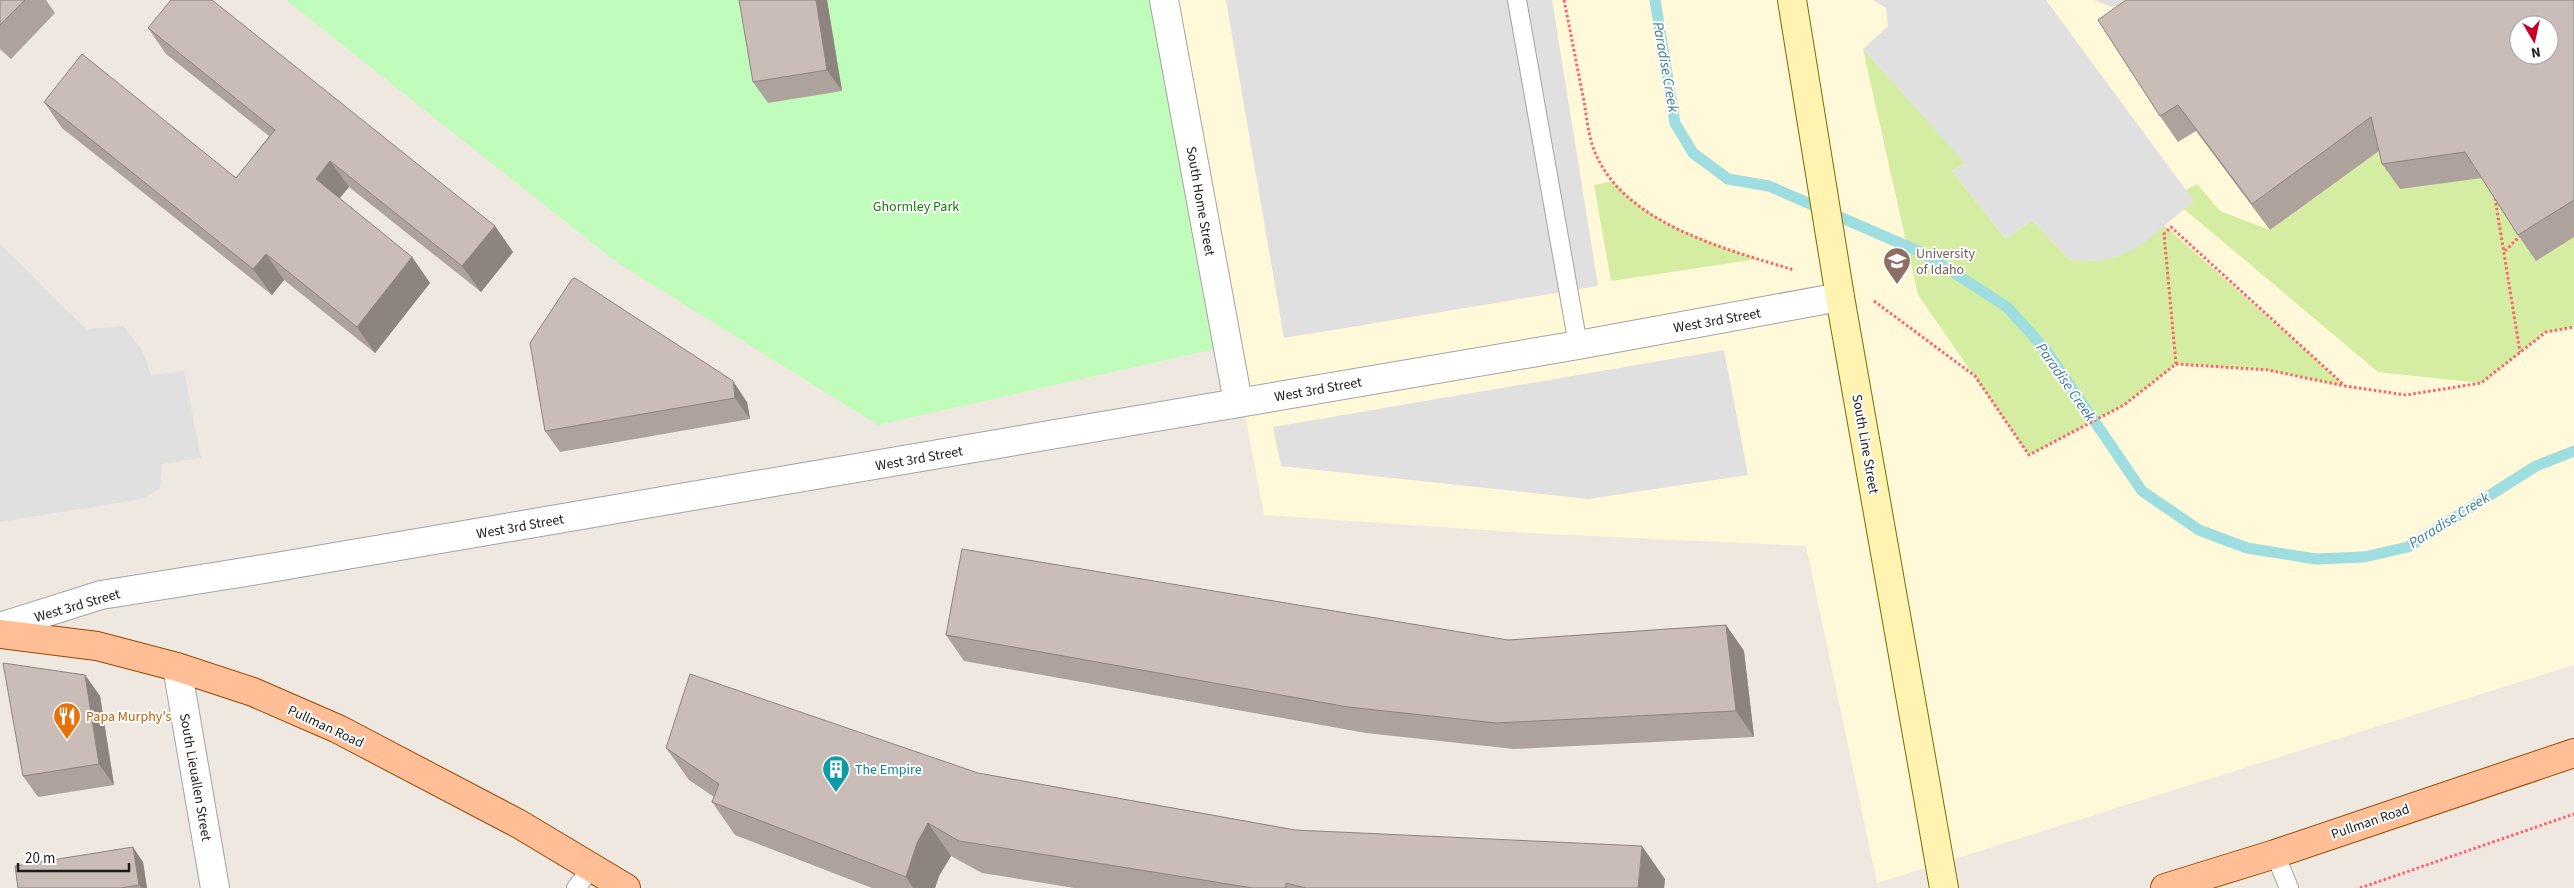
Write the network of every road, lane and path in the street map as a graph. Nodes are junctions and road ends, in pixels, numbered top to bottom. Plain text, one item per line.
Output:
1 (1164, 0) edge
2 (1517, 0) edge
3 (1564, 0) edge
4 (1792, 0) edge
5 (2495, 196) edge
6 (2520, 236) edge
7 (2504, 252) junction
8 (1788, 268) dead end
9 (1840, 297) junction
10 (1875, 301) dead end
11 (2574, 327) edge
12 (1578, 345) junction
13 (2520, 352) junction
14 (2176, 364) junction
15 (2344, 386) junction
16 (1238, 402) junction
17 (0, 627) edge
18 (0, 634) edge
19 (176, 667) junction
20 (2574, 753) edge
21 (2574, 814) edge
22 (2275, 854) junction
23 (592, 867) junction
24 (215, 888) edge
25 (576, 888) edge
26 (626, 888) edge
27 (1944, 888) edge
28 (2166, 888) edge
29 (2289, 888) edge
30 (2360, 888) edge

1 - 16 street, South Home Street
2 - 12 lane
3 - 8 path
4 - 9 street, South Line Street
5 - 7 path
6 - 7 path
7 - 13 path
9 - 12 street, West 3rd Street
9 - 27 street, South Line Street
10 - 14 path
11 - 13 path
12 - 16 street, West 3rd Street
13 - 15 path
14 - 15 path
14 - 15 path
16 - 17 street, West 3rd Street
18 - 19 main road, Pullman Road
19 - 23 main road, Pullman Road
19 - 24 street, South Lieuallen Street
20 - 22 main road, Pullman Road
21 - 30 path
22 - 28 main road, Pullman Road
22 - 29 lane
23 - 25 lane
23 - 26 main road, Pullman Road

